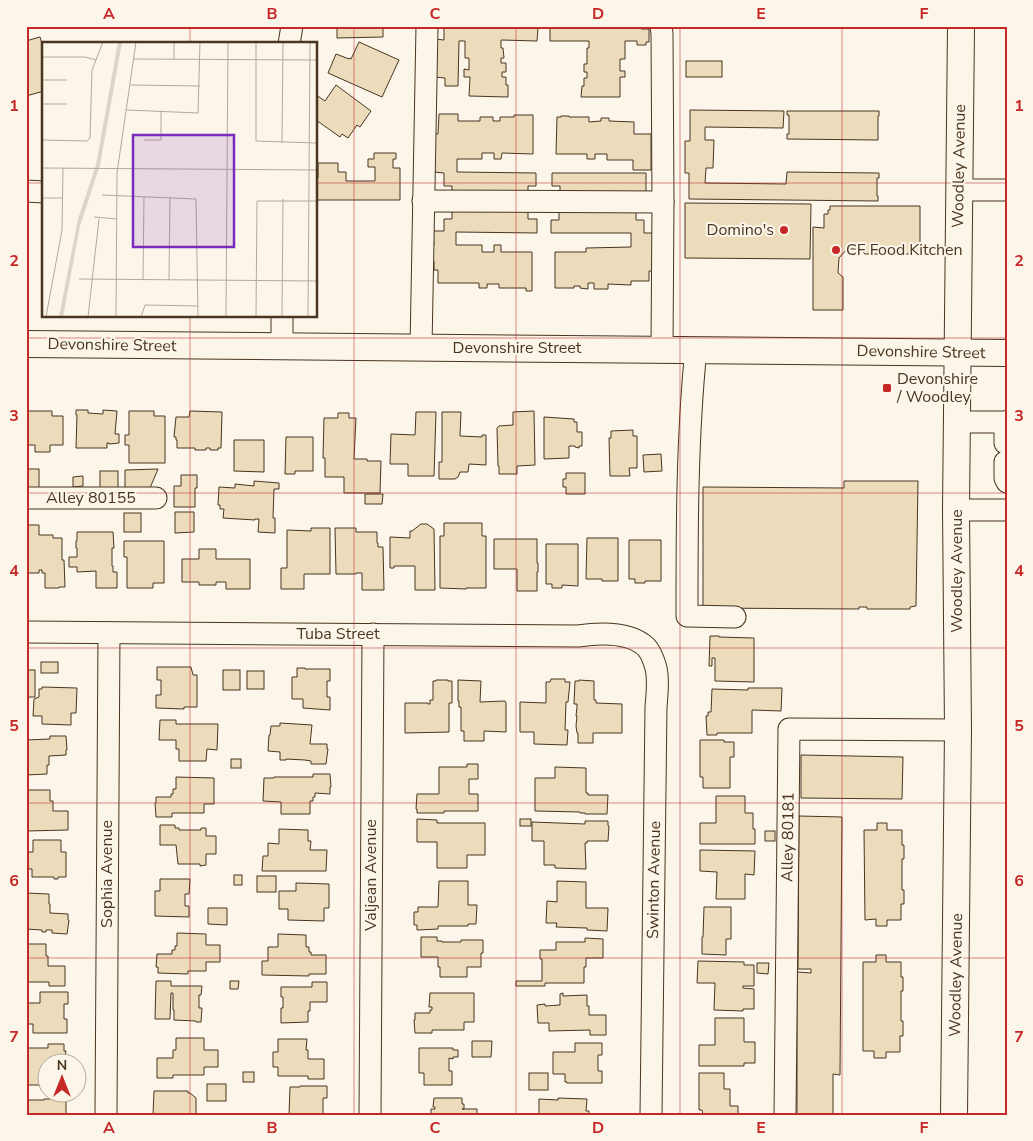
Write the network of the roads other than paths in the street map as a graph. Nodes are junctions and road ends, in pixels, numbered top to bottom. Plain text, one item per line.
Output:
1 (292, 26) edge
2 (427, 26) edge
3 (661, 26) edge
4 (961, 26) edge
5 (289, 42) edge
6 (959, 190) junction
7 (1007, 190) edge
8 (26, 191) edge
9 (42, 192) edge
10 (423, 201) junction
11 (663, 202) junction
12 (282, 318) edge
13 (26, 344) edge
14 (282, 346) junction
15 (421, 348) junction
16 (696, 349) junction
17 (662, 350) junction
18 (957, 352) junction
19 (1007, 353) edge
20 (957, 422) junction
21 (1006, 422) edge
22 (1005, 462) edge
23 (26, 498) edge
24 (156, 498) dead end
25 (956, 510) junction
26 (1007, 510) edge
27 (734, 617) dead end
28 (26, 632) edge
29 (109, 633) junction
30 (373, 634) junction
31 (646, 647) joint
32 (958, 730) junction
33 (106, 1115) edge
34 (370, 1115) edge
35 (651, 1115) edge
36 (785, 1115) edge
37 (954, 1115) edge

1 - 5 street
2 - 10 street
3 - 11 street
4 - 6 main road, Woodley Avenue
6 - 7 street
6 - 18 main road, Woodley Avenue
8 - 9 street
10 - 11 street
10 - 15 street
11 - 17 street
12 - 14 street
13 - 14 main road, Devonshire Street
14 - 15 main road, Devonshire Street
15 - 17 main road, Devonshire Street
16 - 17 main road, Devonshire Street
16 - 18 main road, Devonshire Street
16 - 27 street
18 - 19 main road, Devonshire Street
18 - 20 main road, Woodley Avenue
20 - 21 street
20 - 25 main road, Woodley Avenue
21 - 22 street
23 - 24 street, Alley 80155
25 - 26 street
25 - 32 main road, Woodley Avenue
28 - 29 street, Tuba Street
29 - 30 street, Tuba Street
29 - 33 street, Sophia Avenue
30 - 31 street, Tuba Street
30 - 34 street, Valjean Avenue
31 - 35 street, Swinton Avenue
32 - 36 street, Alley 80181
32 - 37 main road, Woodley Avenue

